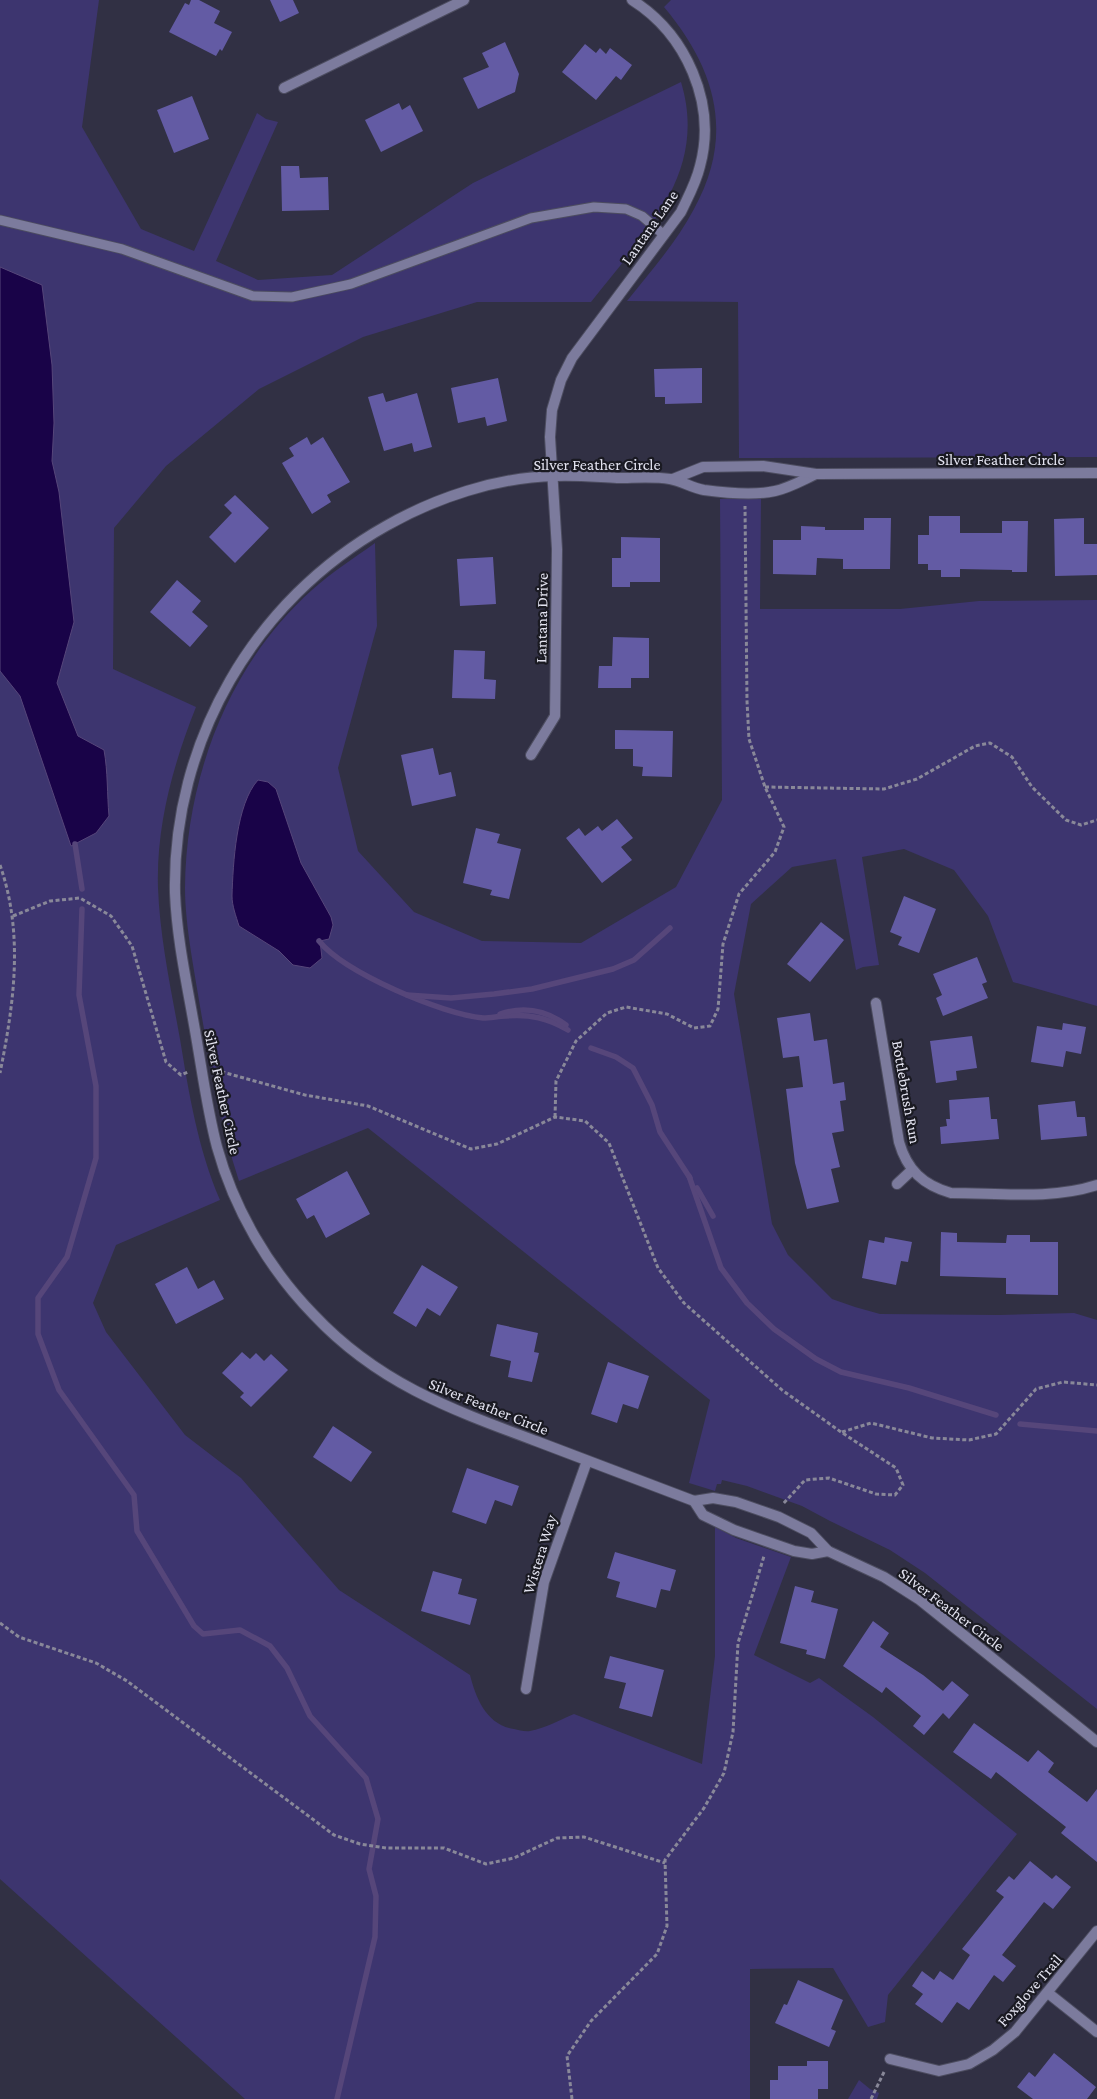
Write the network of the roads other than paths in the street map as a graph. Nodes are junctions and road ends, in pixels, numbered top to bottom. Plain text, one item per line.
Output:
1 (464, 0) edge
2 (632, 0) edge
3 (284, 88) dead end
4 (1, 218) edge
5 (664, 235) junction
6 (1097, 473) edge
7 (816, 474) junction
8 (552, 476) junction
9 (673, 479) junction
10 (531, 755) dead end
11 (876, 1003) dead end
12 (912, 1170) junction
13 (897, 1184) dead end
14 (1097, 1184) edge
15 (587, 1461) junction
16 (694, 1501) junction
17 (828, 1551) junction
18 (526, 1688) dead end
19 (1097, 1742) edge
20 (1097, 1931) edge
21 (1048, 1993) junction
22 (1097, 2032) edge
23 (890, 2059) road end

1 - 3 street
2 - 5 street, Lantana Lane
4 - 5 lane
5 - 8 street, Lantana Lane
6 - 7 street, Silver Feather Circle
7 - 9 street, Silver Feather Circle
7 - 9 street, Silver Feather Circle
8 - 9 street, Silver Feather Circle
8 - 10 street, Lantana Drive
8 - 15 street, Silver Feather Circle
11 - 12 street, Bottlebrush Run
12 - 13 street
12 - 14 street, Bottlebrush Run
15 - 16 street, Silver Feather Circle
15 - 18 street, Wistera Way
16 - 17 street, Silver Feather Circle
16 - 17 street
17 - 19 street, Silver Feather Circle
20 - 21 street, Foxglove Trail
21 - 22 street
21 - 23 street, Foxglove Trail

